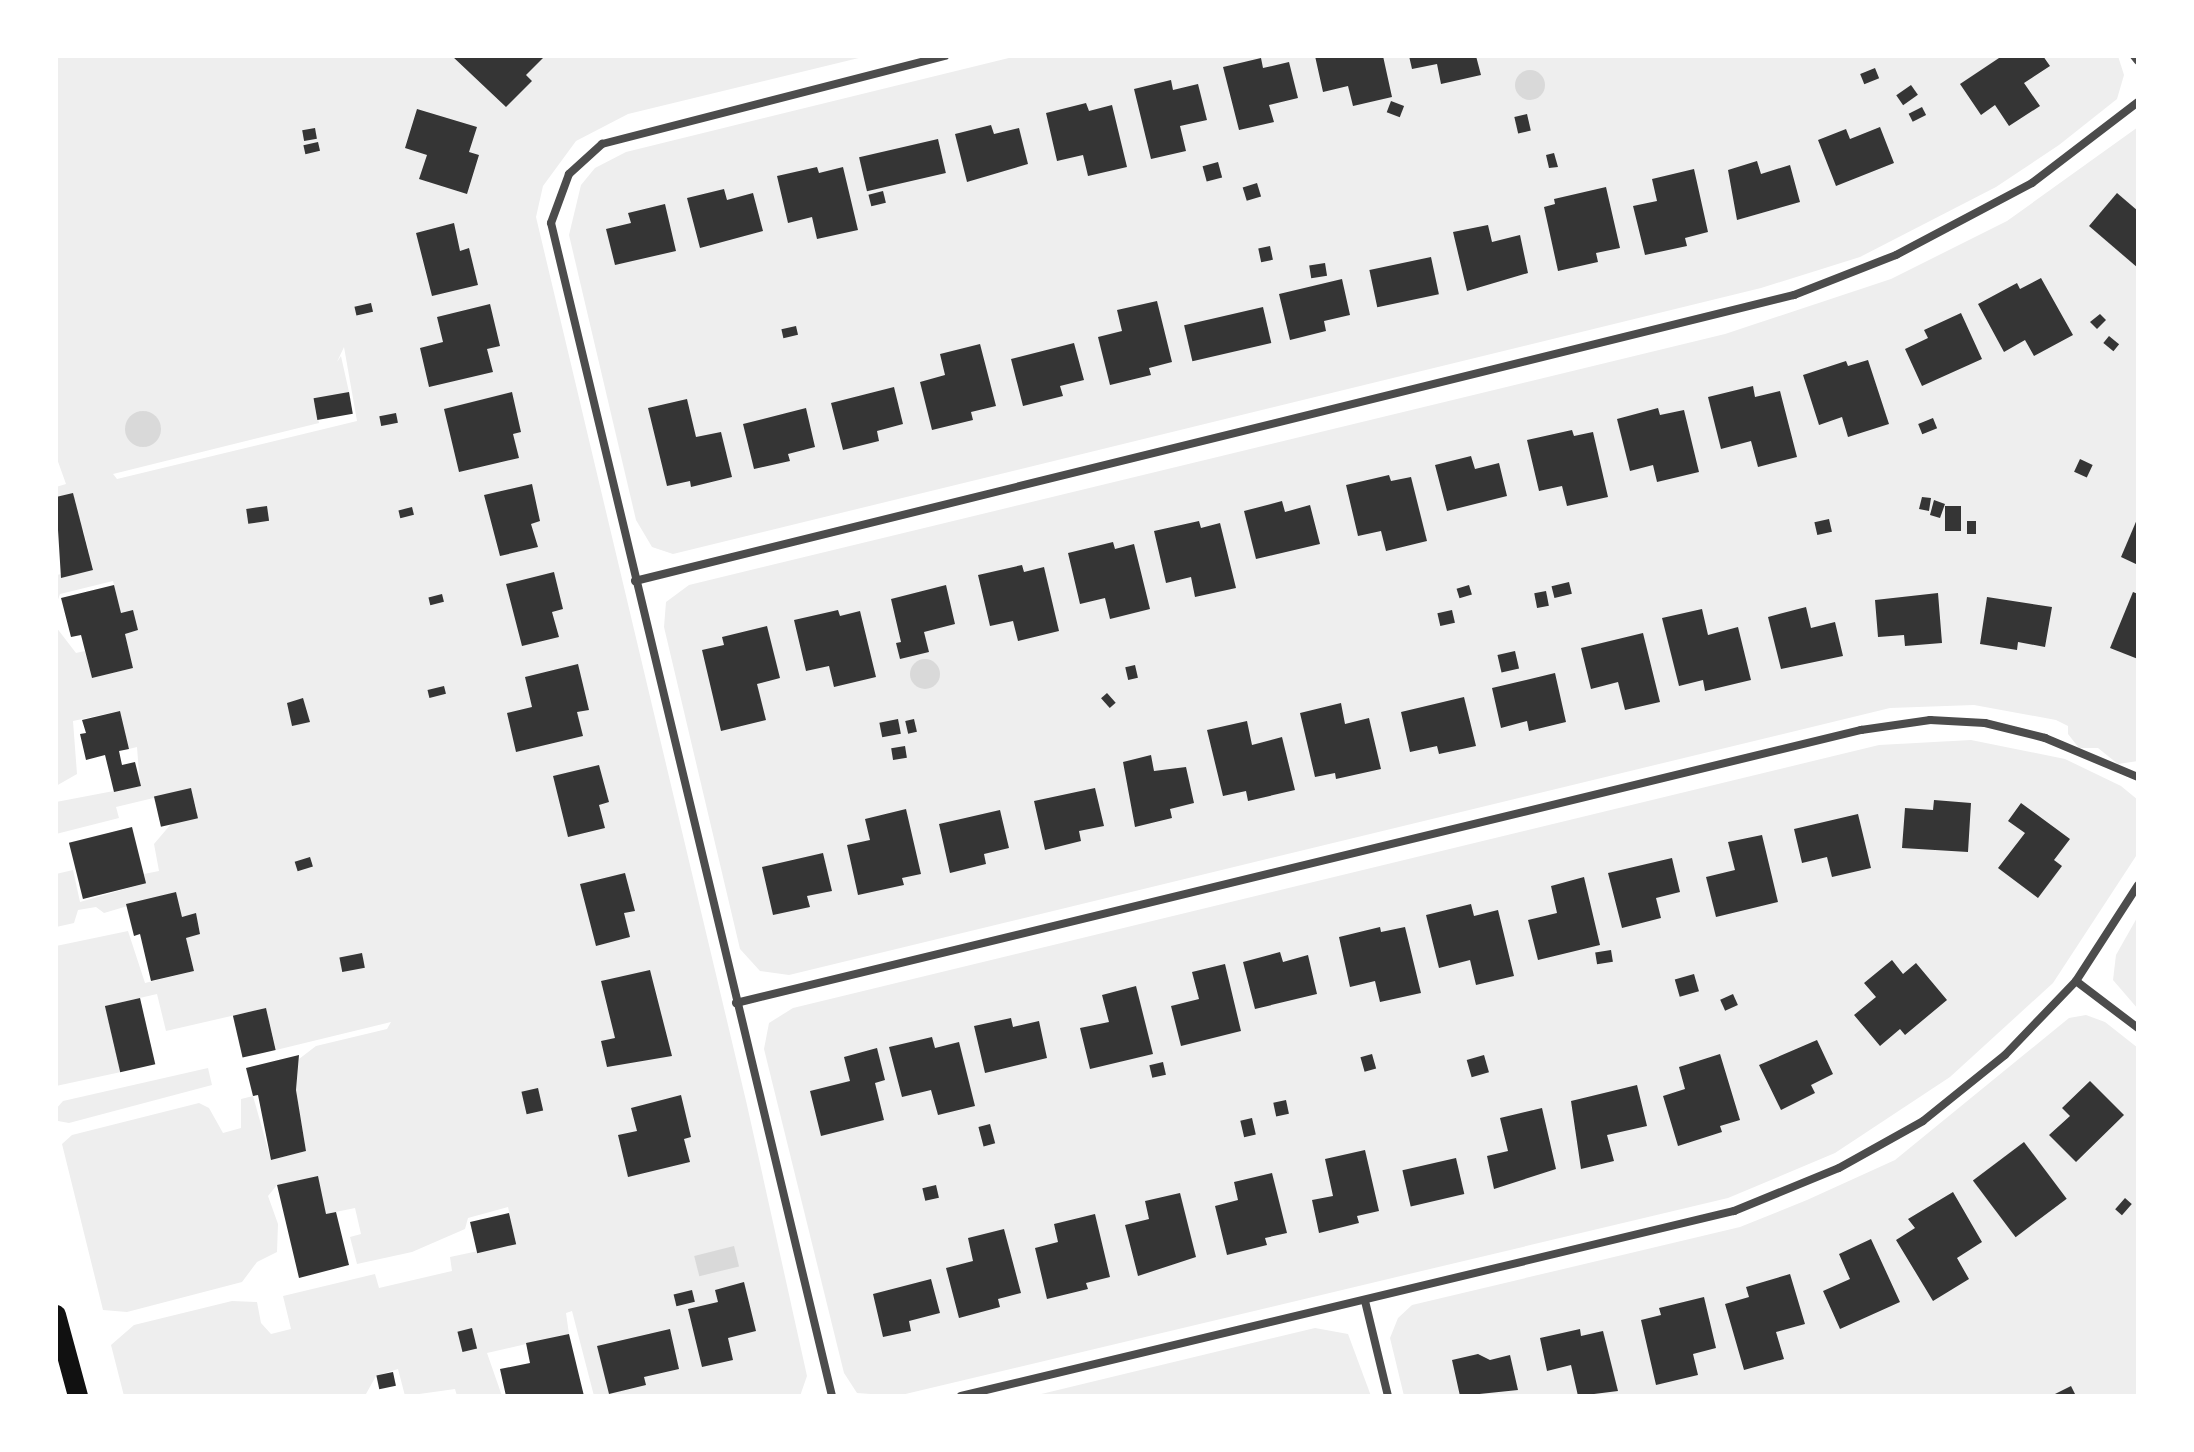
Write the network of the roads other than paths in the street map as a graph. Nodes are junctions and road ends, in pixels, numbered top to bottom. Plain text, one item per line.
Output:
1 (945, 56) edge
2 (2134, 56) edge
3 (2138, 61) edge
4 (2138, 102) edge
5 (635, 581) junction
6 (2138, 777) edge
7 (2138, 885) edge
8 (2076, 981) junction
9 (736, 1003) junction
10 (2138, 1028) edge
11 (1365, 1301) junction
12 (56, 1315) edge
13 (78, 1396) edge
14 (832, 1396) edge
15 (961, 1396) edge
16 (1388, 1396) edge

1 - 5 street
2 - 3 street
4 - 5 street
5 - 9 street
6 - 9 street
7 - 8 street
8 - 10 street
8 - 11 street
9 - 14 street
11 - 15 street
11 - 16 street
12 - 13 main road

